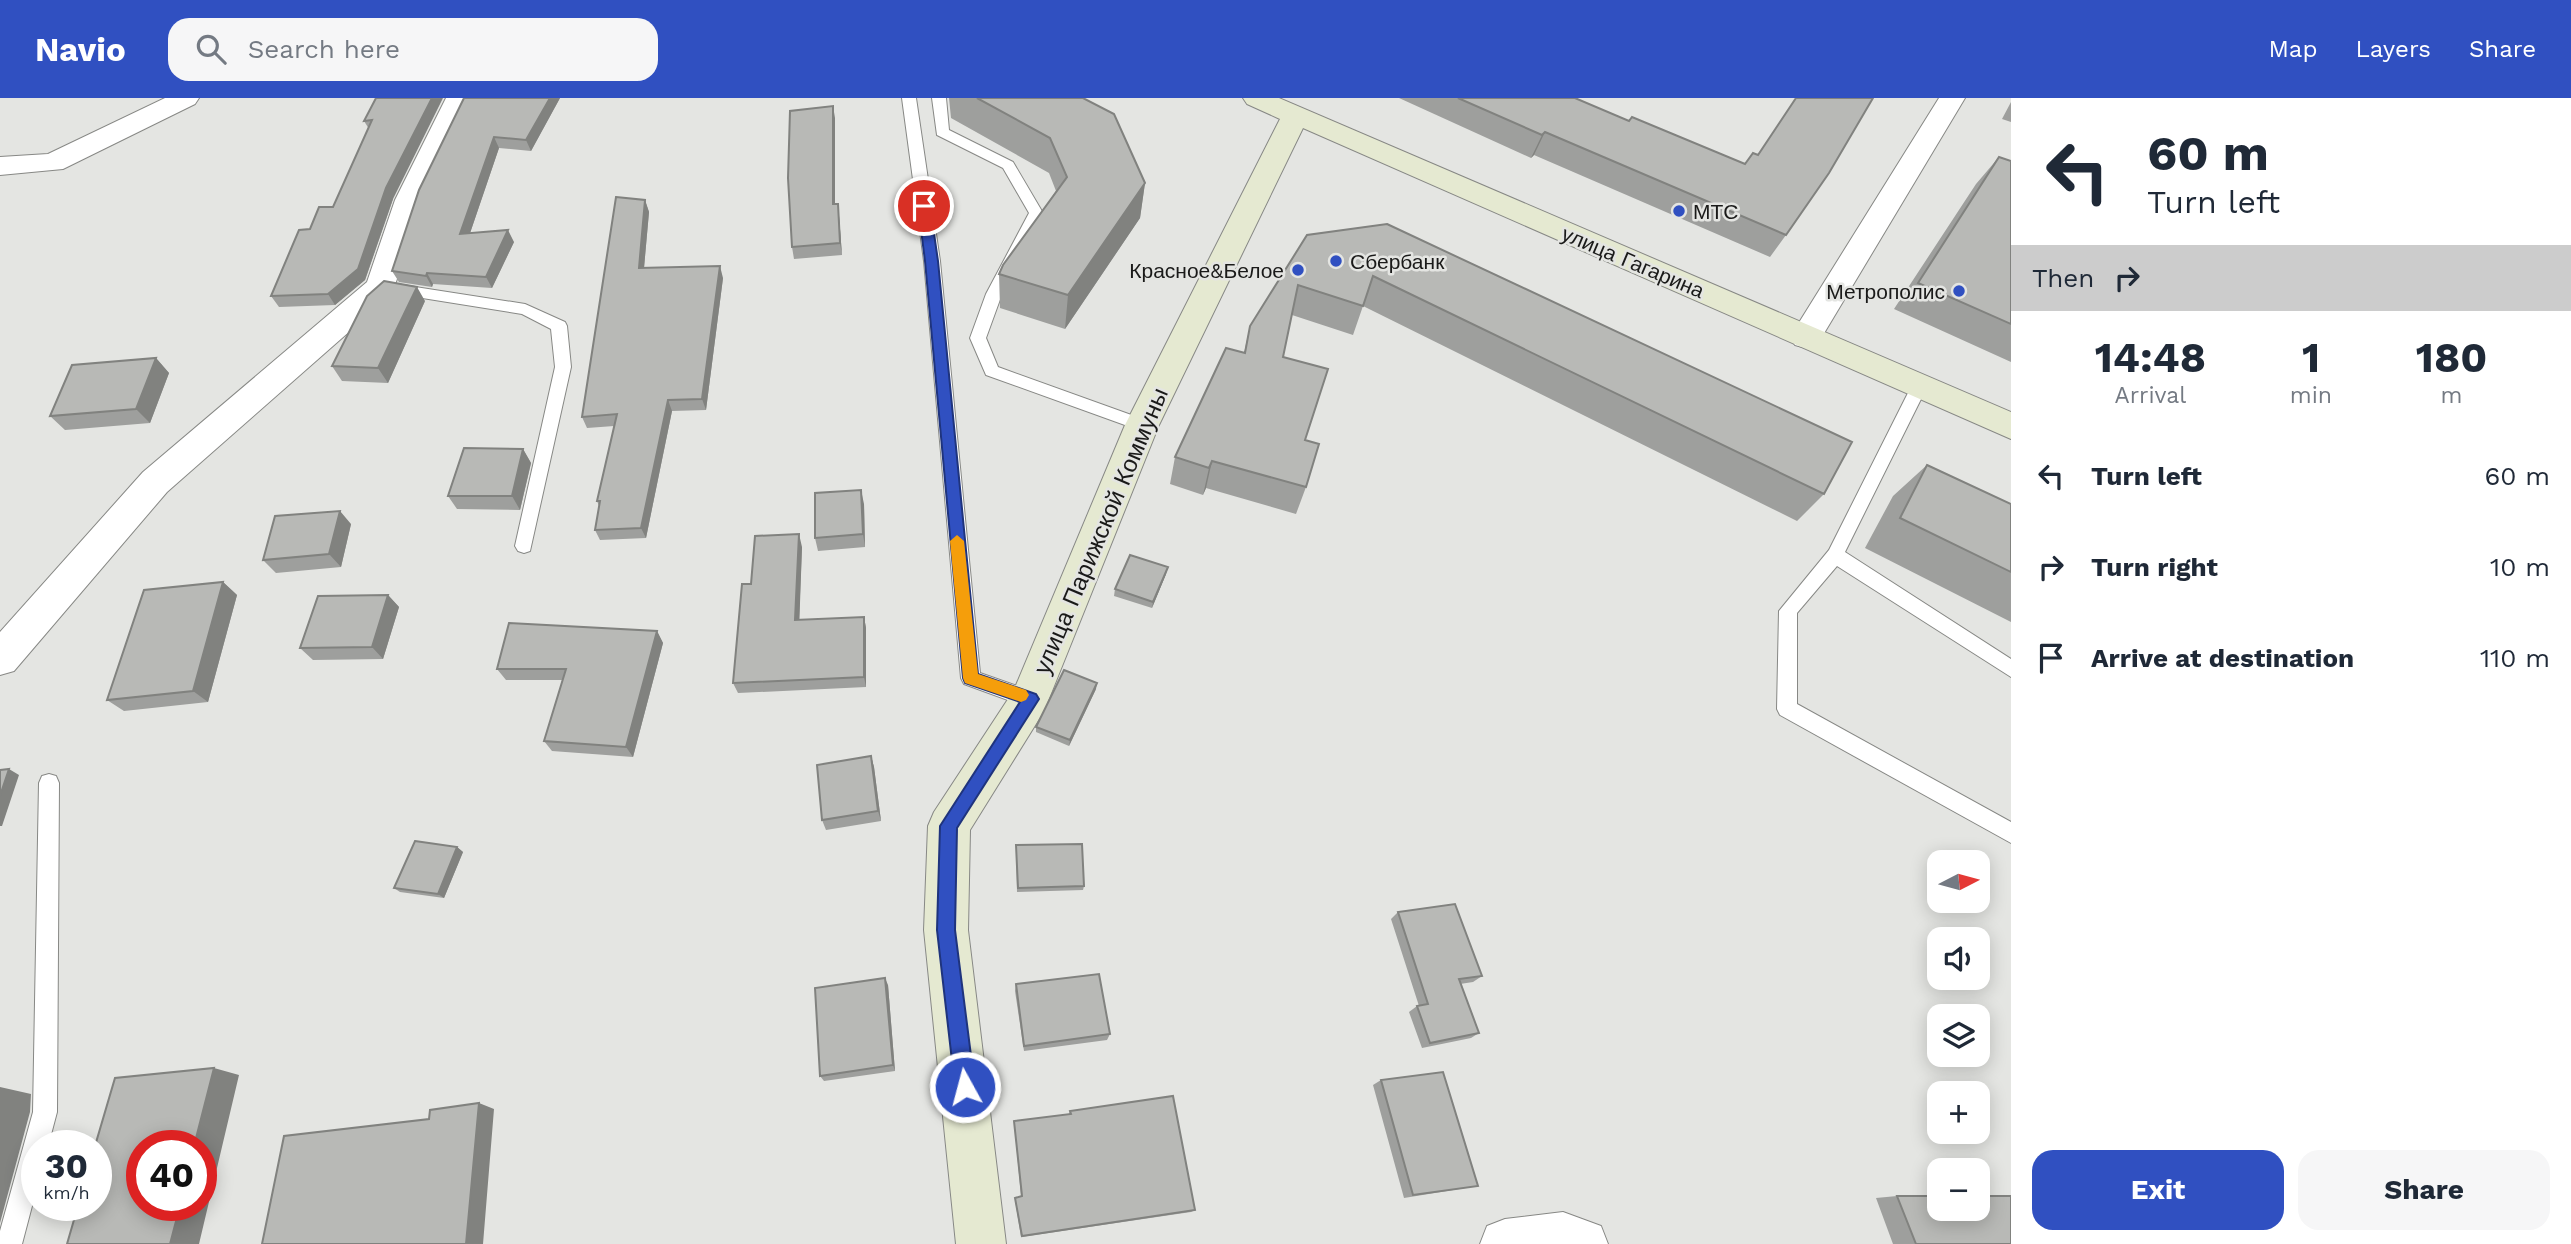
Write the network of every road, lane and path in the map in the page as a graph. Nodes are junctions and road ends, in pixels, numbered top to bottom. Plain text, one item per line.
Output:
1 (186, 98) edge
2 (459, 98) edge
3 (909, 98) edge
4 (939, 98) edge
5 (1256, 98) edge
6 (1952, 98) edge
7 (1295, 116) junction
8 (0, 166) edge
9 (381, 287) junction
10 (1806, 337) junction
11 (1919, 387) junction
12 (1142, 425) junction
13 (2011, 426) edge
14 (524, 546) dead end
15 (1835, 555) junction
16 (0, 659) edge
17 (2011, 669) edge
18 (1031, 699) junction
19 (49, 783) dead end
20 (2011, 834) edge
21 (9, 1244) edge
22 (981, 1244) edge
23 (1505, 1244) edge
24 (1583, 1244) edge

1 - 8 street
2 - 9 street
3 - 18 lane
4 - 12 lane
5 - 7 street, улица Гагарина
6 - 10 street
7 - 10 street, улица Гагарина
7 - 12 street, улица Парижской Коммуны
9 - 14 lane
9 - 16 street
10 - 11 street, улица Гагарина
11 - 13 street, улица Гагарина
11 - 15 lane
12 - 18 street, улица Парижской Коммуны
15 - 17 lane
15 - 20 lane
18 - 22 street, улица Парижской Коммуны
19 - 21 lane
23 - 24 street

